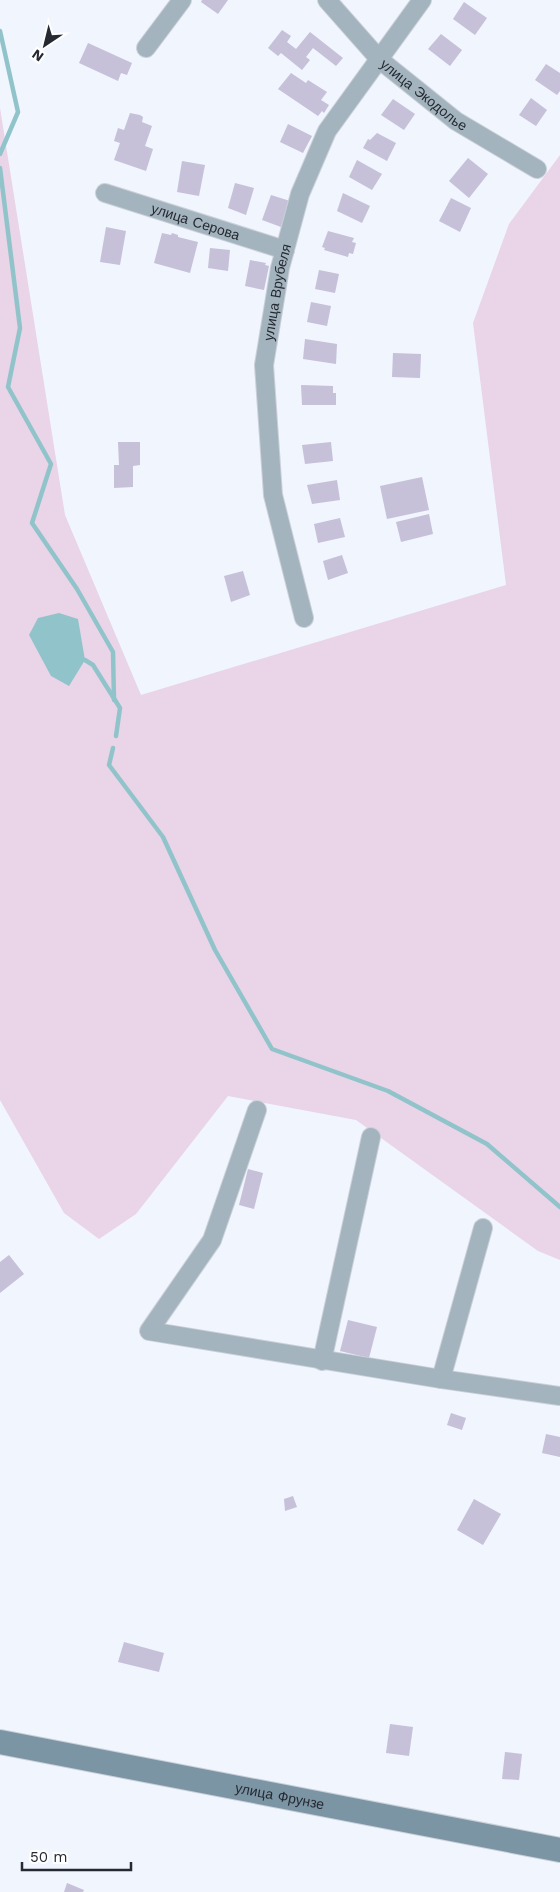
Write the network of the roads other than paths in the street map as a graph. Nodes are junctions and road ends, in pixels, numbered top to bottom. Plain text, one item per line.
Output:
1 (182, 0) edge
2 (326, 0) edge
3 (422, 0) edge
4 (146, 48) dead end
5 (380, 60) junction
6 (537, 169) dead end
7 (105, 193) dead end
8 (285, 250) junction
9 (304, 618) dead end
10 (257, 1110) dead end
11 (371, 1137) dead end
12 (483, 1228) dead end
13 (322, 1361) junction
14 (441, 1379) junction
15 (560, 1396) edge
16 (0, 1742) edge
17 (560, 1850) edge

1 - 4 street
2 - 5 street, улица Экодолье
3 - 5 street, улица Врубеля
5 - 6 street, улица Экодолье
5 - 8 street, улица Врубеля
7 - 8 street, улица Серова
8 - 9 street, улица Врубеля
10 - 13 street
11 - 13 street
12 - 14 street
13 - 14 street
14 - 15 street
16 - 17 street, улица Фрунзе

